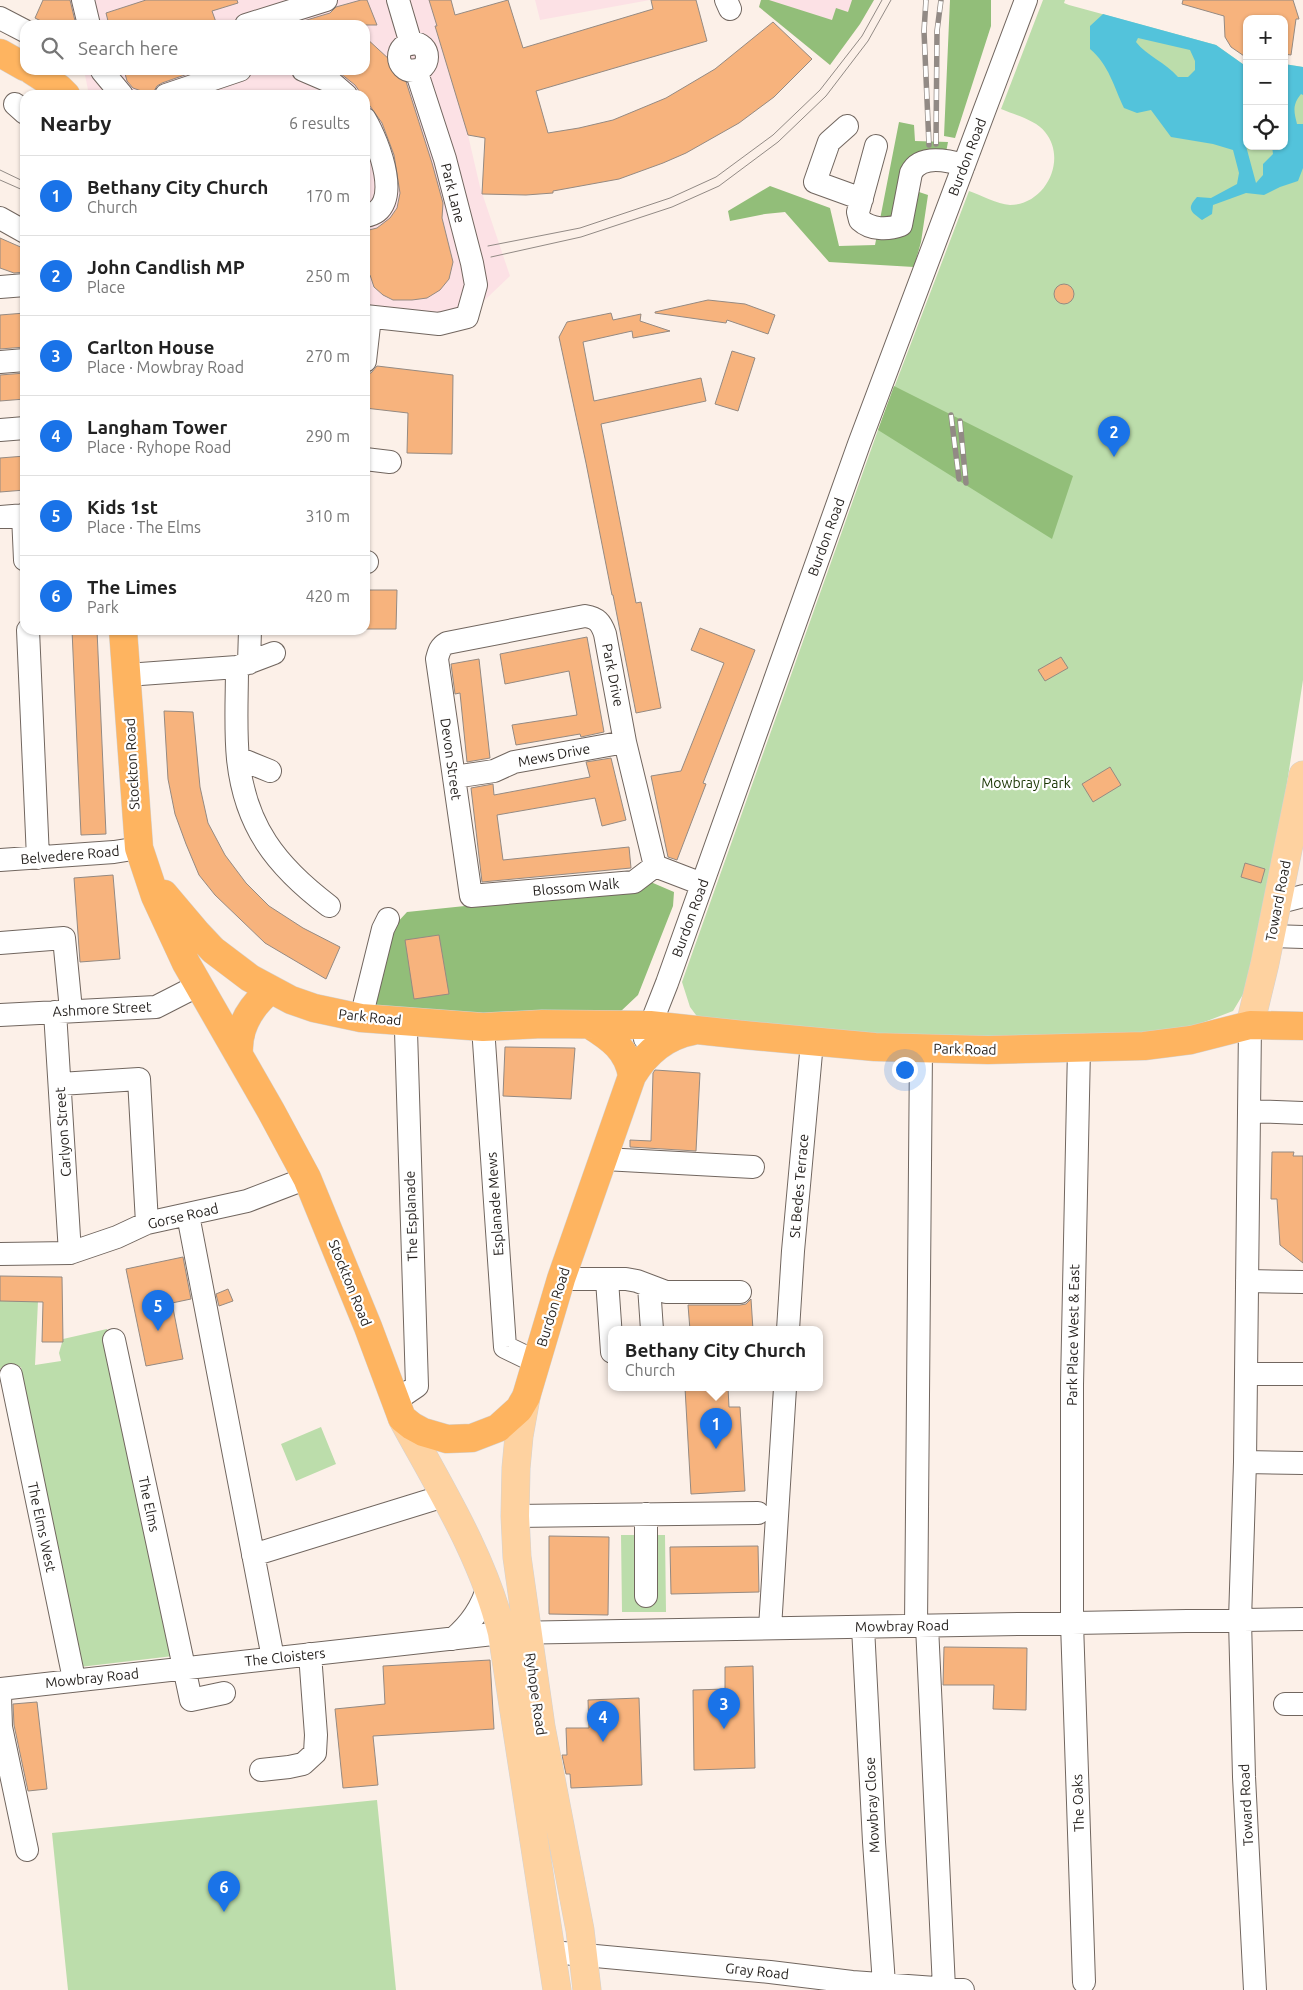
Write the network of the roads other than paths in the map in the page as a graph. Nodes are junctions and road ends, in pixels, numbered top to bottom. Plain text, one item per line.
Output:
1 (326, 0) edge
2 (398, 0) edge
3 (1026, 0) edge
4 (0, 18) edge
5 (262, 20) edge
6 (20, 28) edge
7 (31, 75) edge
8 (38, 75) edge
9 (104, 75) edge
10 (106, 75) edge
11 (226, 75) edge
12 (315, 75) edge
13 (47, 90) edge
14 (61, 90) edge
15 (108, 90) edge
16 (118, 90) edge
17 (182, 90) edge
18 (340, 90) edge
19 (848, 126) dead end
20 (876, 146) dead end
21 (372, 152) edge
22 (964, 165) junction
23 (862, 199) junction
24 (370, 215) edge
25 (0, 218) edge
26 (20, 229) edge
27 (20, 285) edge
28 (0, 287) edge
29 (370, 317) edge
30 (20, 360) edge
31 (0, 362) edge
32 (20, 428) edge
33 (0, 430) edge
34 (370, 460) edge
35 (390, 462) dead end
36 (20, 515) edge
37 (0, 517) edge
38 (28, 635) edge
39 (249, 635) edge
40 (463, 639) joint
41 (126, 647) edge
42 (274, 652) dead end
43 (243, 665) junction
44 (626, 742) junction
45 (238, 758) junction
46 (270, 771) dead end
47 (1303, 775) edge
48 (454, 776) junction
49 (38, 858) junction
50 (0, 860) edge
51 (143, 860) junction
52 (654, 866) junction
53 (702, 884) junction
54 (471, 896) joint
55 (1303, 896) edge
56 (1277, 903) junction
57 (329, 906) dead end
58 (388, 919) dead end
59 (1271, 936) junction
60 (1303, 937) edge
61 (0, 943) edge
62 (667, 983) junction
63 (199, 986) junction
64 (270, 990) junction
65 (63, 1011) junction
66 (0, 1015) edge
67 (361, 1018) junction
68 (404, 1020) junction
69 (650, 1024) junction
70 (590, 1025) junction
71 (1250, 1025) junction
72 (1303, 1026) edge
73 (483, 1027) junction
74 (702, 1030) junction
75 (812, 1042) junction
76 (1079, 1048) junction
77 (921, 1049) junction
78 (239, 1055) junction
79 (628, 1064) junction
80 (60, 1084) junction
81 (1250, 1111) junction
82 (1303, 1113) edge
83 (604, 1159) junction
84 (753, 1167) dead end
85 (306, 1178) junction
86 (188, 1215) junction
87 (147, 1223) junction
88 (70, 1253) junction
89 (0, 1254) edge
90 (561, 1279) junction
91 (607, 1280) junction
92 (1247, 1281) junction
93 (1303, 1282) edge
94 (649, 1286) junction
95 (740, 1292) dead end
96 (610, 1326) edge
97 (652, 1326) edge
98 (788, 1326) edge
99 (114, 1340) dead end
100 (536, 1362) junction
101 (1246, 1374) junction
102 (1303, 1374) edge
103 (11, 1375) dead end
104 (785, 1391) edge
105 (526, 1397) junction
106 (399, 1410) junction
107 (1245, 1462) junction
108 (1303, 1463) edge
109 (449, 1505) junction
110 (758, 1513) dead end
111 (646, 1514) junction
112 (515, 1516) junction
113 (253, 1555) junction
114 (488, 1586) junction
115 (646, 1596) dead end
116 (1303, 1618) edge
117 (1240, 1620) junction
118 (1072, 1623) junction
119 (922, 1626) junction
120 (863, 1627) junction
121 (770, 1628) junction
122 (515, 1633) junction
123 (453, 1639) junction
124 (310, 1654) junction
125 (272, 1658) junction
126 (185, 1667) junction
127 (74, 1679) junction
128 (0, 1688) edge
129 (224, 1693) dead end
130 (0, 1696) edge
131 (261, 1770) dead end
132 (27, 1850) dead end
133 (552, 1952) junction
134 (583, 1954) junction
135 (770, 1981) edge
136 (1084, 1982) dead end
137 (853, 1986) edge
138 (888, 1986) edge
139 (953, 1989) edge
140 (557, 1990) edge
141 (586, 1990) edge
142 (1256, 1990) edge

1 - 5 street
2 - 29 street, Park Lane
3 - 22 street, Burdon Road
4 - 6 street
7 - 13 highway
8 - 14 highway
9 - 15 street
10 - 16 street
11 - 17 street
12 - 18 street
19 - 23 street
20 - 23 street
21 - 24 street
22 - 23 street
22 - 53 street, Burdon Road
25 - 26 street
27 - 28 street
30 - 31 street
32 - 33 street
34 - 35 street
36 - 37 street
38 - 49 street
39 - 43 street
40 - 44 street, Park Drive
40 - 48 street, Devon Street
41 - 43 street
41 - 51 highway, Stockton Road
42 - 43 street
43 - 45 street
44 - 48 street, Mews Drive
44 - 52 street, Park Drive
45 - 46 street
45 - 57 street
47 - 56 main road, Toward Road
48 - 54 street, Devon Street
49 - 50 street, Belvedere Road
49 - 51 street, Belvedere Road
51 - 63 highway, Stockton Road
51 - 64 highway, Park Road
52 - 53 street
52 - 54 street, Blossom Walk
53 - 62 street, Burdon Road
55 - 56 street
56 - 59 main road, Toward Road
58 - 67 street
59 - 60 street
59 - 71 main road, Toward Road
61 - 65 street, Carlyon Street
62 - 69 street, Burdon Road
62 - 70 street, Park Road
63 - 65 street, Ashmore Street
63 - 78 highway, Stockton Road
64 - 67 highway, Park Road
64 - 78 highway
65 - 66 street, Ashmore Street
65 - 80 street, Carlyon Street
67 - 68 highway, Park Road
68 - 73 highway, Park Road
68 - 106 street, The Esplanade
69 - 70 highway, Park Road
69 - 74 highway, Park Road
69 - 79 street, Burdon Road
70 - 73 highway, Park Road
70 - 79 highway
71 - 72 highway, Park Road
71 - 76 highway, Park Road
71 - 81 street, Toward Road
73 - 100 street, Esplanade Mews
74 - 75 highway, Park Road
74 - 79 highway
75 - 77 highway, Park Road
75 - 98 street, St Bedes Terrace
76 - 77 highway, Park Road
76 - 118 street, Park Place West & East
77 - 119 street
78 - 85 highway, Stockton Road
79 - 83 highway, Burdon Road
80 - 87 street
80 - 88 street, Carlyon Street
81 - 82 street
81 - 92 street, Toward Road
83 - 84 street
83 - 90 highway, Burdon Road
85 - 86 street, Gorse Road
85 - 106 highway, Stockton Road
86 - 87 street, Gorse Road
86 - 113 street
87 - 88 street, Gorse Road
88 - 89 street, Gorse Road
90 - 91 street
90 - 100 highway, Burdon Road
91 - 94 street
91 - 96 street
92 - 93 street
92 - 101 street, Toward Road
94 - 95 street
94 - 97 street
99 - 126 street, The Elms
100 - 105 highway, Burdon Road
101 - 102 street
101 - 107 street, Toward Road
103 - 127 street, The Elms West
104 - 121 street
105 - 106 highway
105 - 112 main road, Ryhope Road
106 - 109 main road, Stockton Road
107 - 108 street
107 - 117 street, Toward Road
109 - 113 street
109 - 114 main road, Ryhope Road
110 - 111 street
111 - 112 street
111 - 115 street
112 - 122 main road, Ryhope Road
113 - 125 street
114 - 122 main road, Ryhope Road
114 - 123 street
116 - 117 street, Mowbray Road
117 - 118 street, Mowbray Road
117 - 142 street, Toward Road
118 - 119 street, Mowbray Road
118 - 136 street, The Oaks
119 - 120 street, Mowbray Road
119 - 139 street
120 - 121 street, Mowbray Road
120 - 138 street, Mowbray Close
121 - 122 street, Mowbray Road
122 - 123 street, The Cloisters
122 - 133 main road, Ryhope Road
122 - 134 main road, Ryhope Road
123 - 124 street, The Cloisters
124 - 125 street, The Cloisters
124 - 131 street
125 - 126 street, The Cloisters
126 - 127 street, Mowbray Road
126 - 129 street
127 - 128 street, Mowbray Road
130 - 132 street
133 - 134 street, Gray Road
133 - 140 main road, Ryhope Road
134 - 135 street, Gray Road
134 - 141 main road, Ryhope Road
135 - 137 street, Gray Road
137 - 138 street, Gray Road
138 - 139 street, Gray Road

